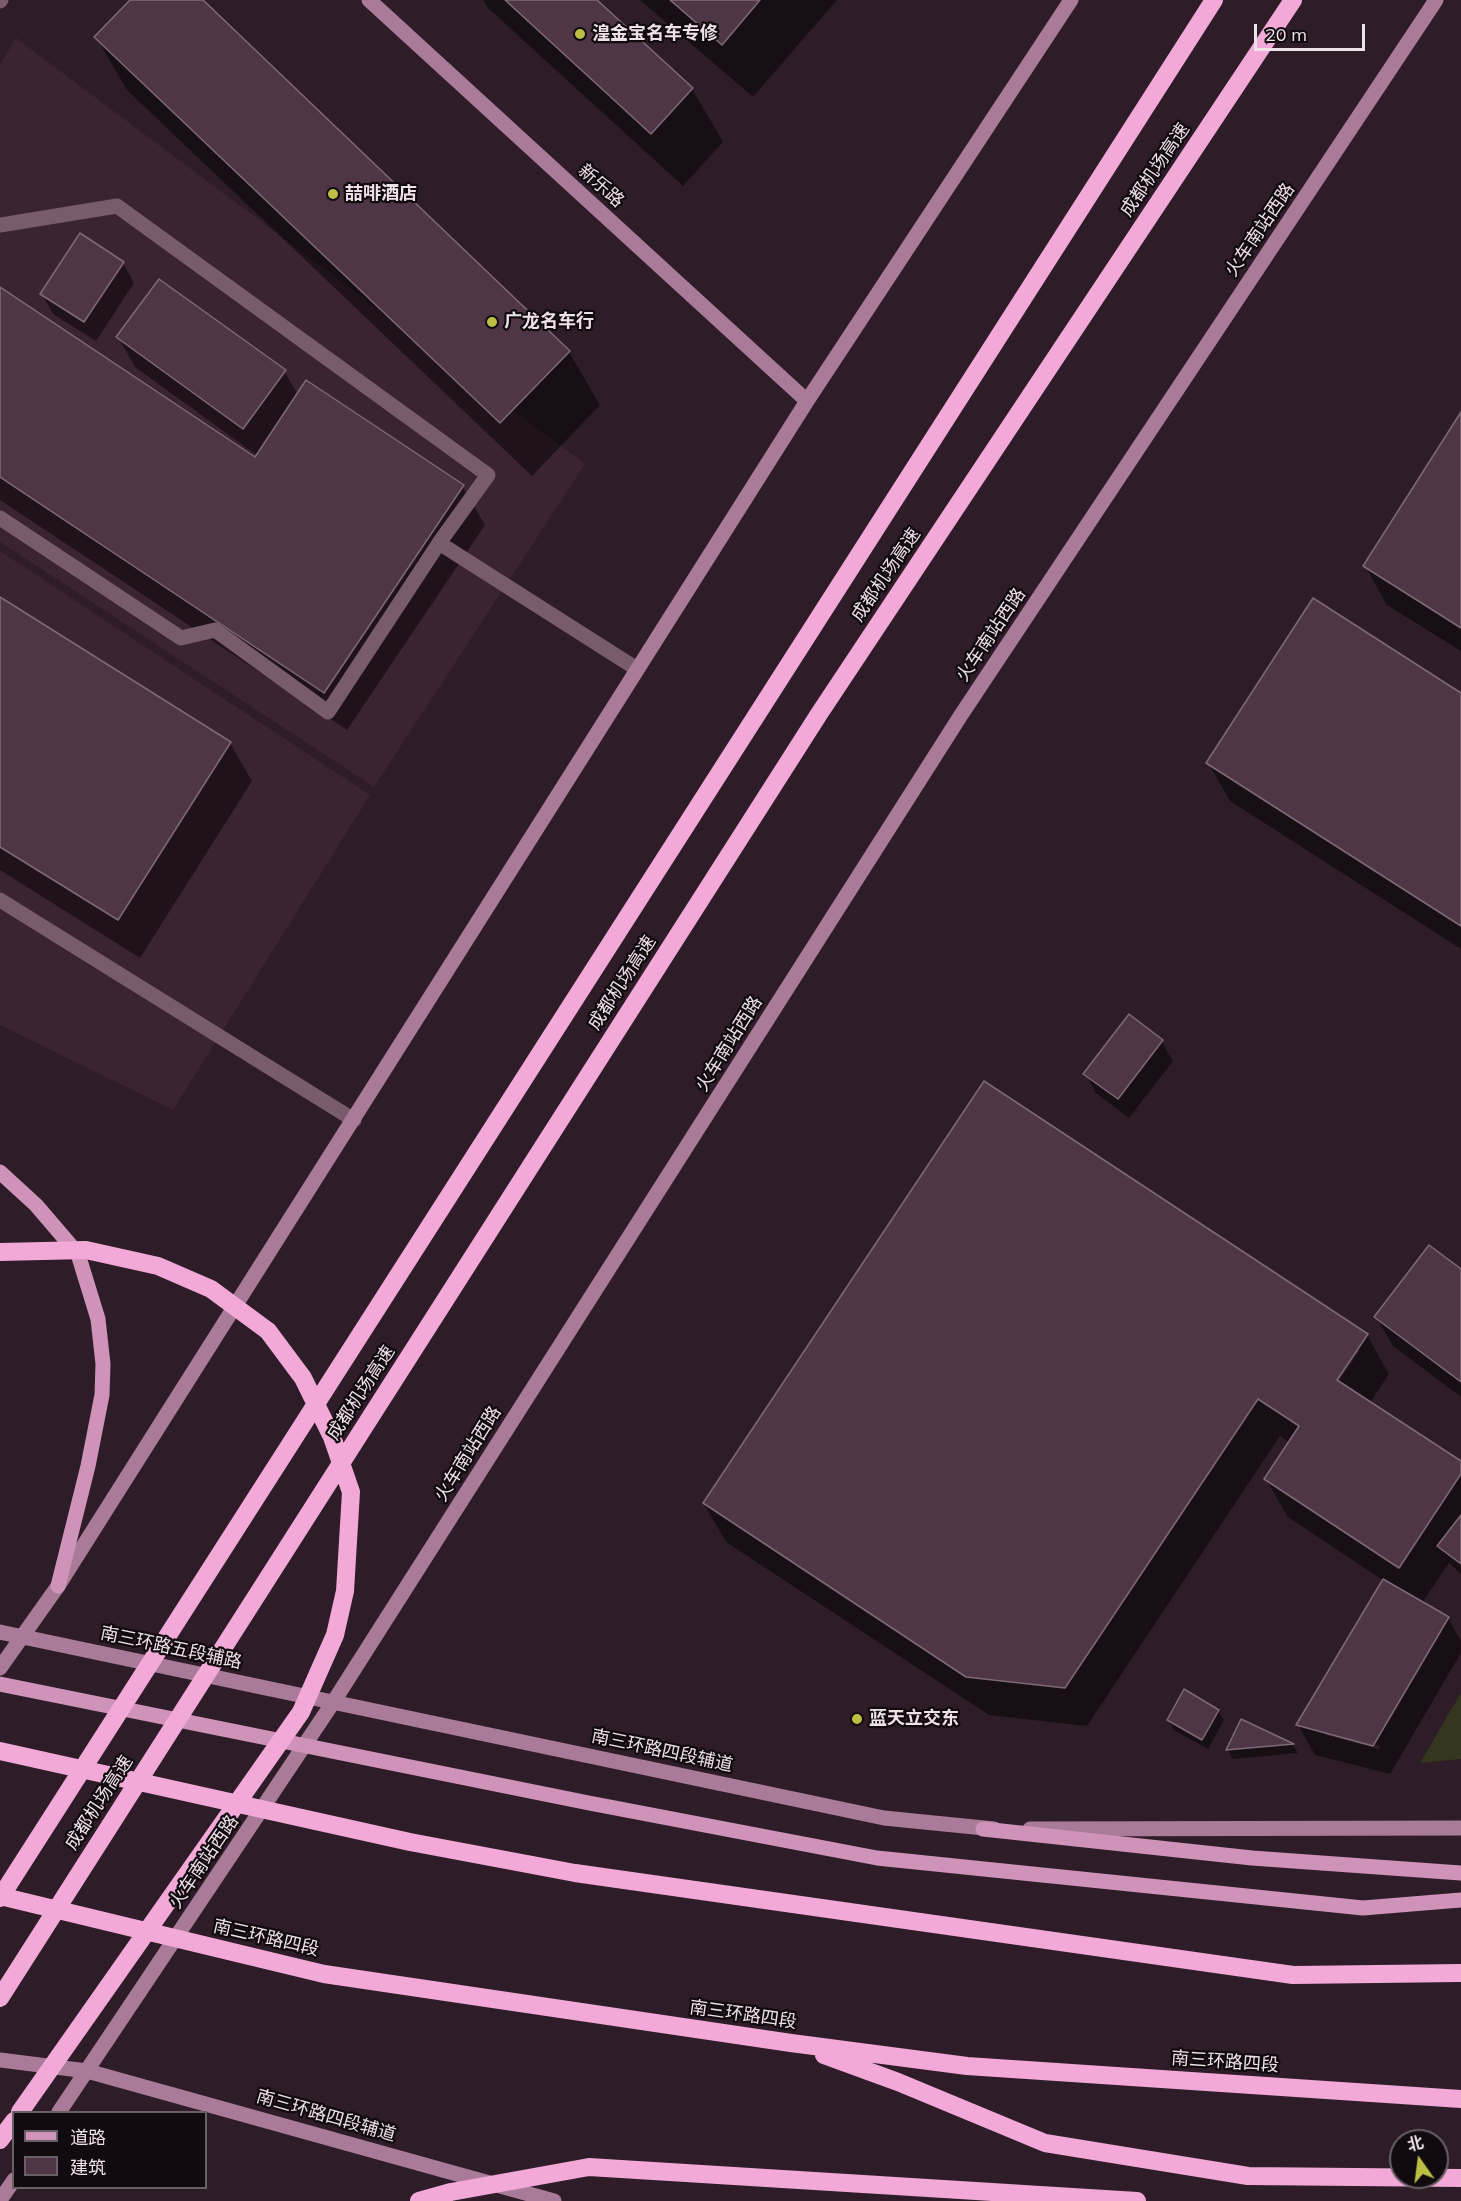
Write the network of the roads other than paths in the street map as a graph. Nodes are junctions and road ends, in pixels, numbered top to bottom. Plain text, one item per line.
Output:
1 (369, 0) edge
2 (1071, 0) edge
3 (1214, 0) edge
4 (1293, 0) edge
5 (1436, 0) edge
6 (0, 225) edge
7 (807, 401) junction
8 (0, 518) edge
9 (440, 543) junction
10 (637, 669) junction
11 (0, 900) edge
12 (354, 1120) junction
13 (0, 1172) edge
14 (0, 1252) edge
15 (58, 1586) junction
16 (0, 1632) edge
17 (22, 1637) junction
18 (0, 1668) edge
19 (0, 1684) edge
20 (334, 1701) junction
21 (0, 1751) edge
22 (1461, 1828) edge
23 (983, 1829) junction
24 (1461, 1874) edge
25 (0, 1897) edge
26 (1461, 1900) edge
27 (1461, 1973) edge
28 (0, 1998) edge
29 (791, 2043) junction
30 (0, 2060) edge
31 (87, 2071) junction
32 (1461, 2099) edge
33 (21, 2111) edge
34 (60, 2111) edge
35 (12, 2124) edge
36 (0, 2140) edge
37 (1461, 2178) edge
38 (12, 2183) edge
39 (0, 2200) edge
40 (419, 2201) edge
41 (554, 2201) edge
42 (1137, 2201) edge

1 - 7 main road, 新乐路
2 - 7 main road
3 - 25 highway, 成都机场高速
4 - 28 highway, 成都机场高速
5 - 20 main road, 火车南站西路
6 - 9 lane
7 - 10 main road
8 - 9 lane
9 - 10 lane
10 - 12 main road
11 - 12 lane
12 - 15 main road
13 - 15 main road
14 - 33 highway
15 - 17 main road
16 - 17 main road, 南三环路五段辅路
17 - 18 main road
17 - 20 main road, 南三环路五段辅路
19 - 26 main road
20 - 23 main road, 南三环路四段辅道
20 - 31 main road, 火车南站西路
21 - 27 highway
22 - 23 main road, 南三环路四段辅道
23 - 24 main road
25 - 29 highway, 南三环路四段
29 - 32 highway, 南三环路四段
29 - 37 highway
30 - 31 main road
31 - 34 main road, 火车南站西路
31 - 41 main road, 南三环路四段辅道
35 - 36 highway
38 - 39 main road
40 - 42 highway

